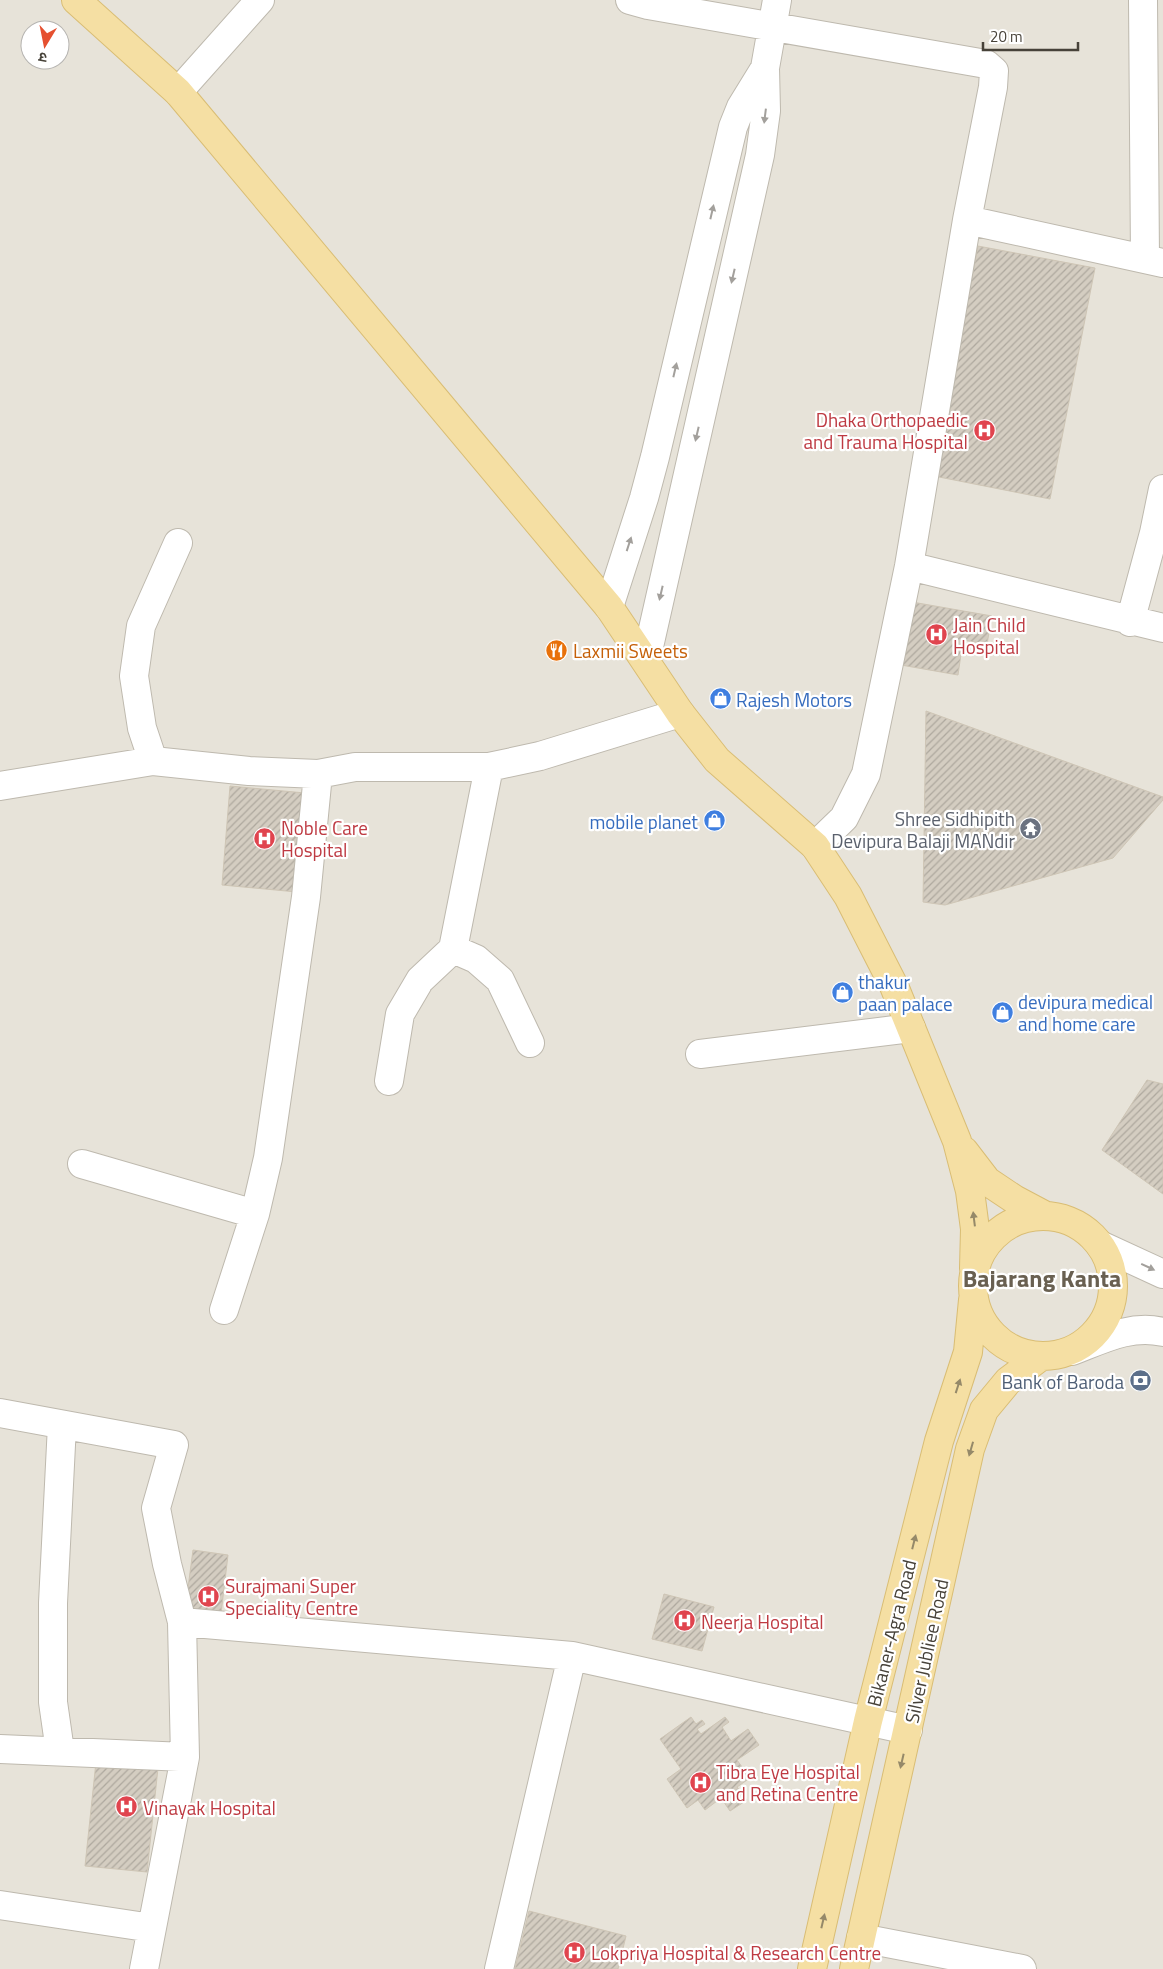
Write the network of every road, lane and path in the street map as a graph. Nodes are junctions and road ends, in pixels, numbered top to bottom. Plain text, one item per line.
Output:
1 (76, 0) edge
2 (260, 0) edge
3 (630, 0) edge
4 (1143, 0) edge
5 (775, 13) edge
6 (766, 68) junction
7 (178, 92) junction
8 (1154, 125) edge
9 (967, 220) junction
10 (1154, 261) edge
11 (1163, 489) edge
12 (178, 543) dead end
13 (908, 566) junction
14 (608, 607) junction
15 (1130, 622) junction
16 (1163, 628) edge
17 (646, 660) junction
18 (680, 713) junction
19 (153, 761) junction
20 (489, 767) junction
21 (318, 774) junction
22 (0, 786) edge
23 (815, 846) junction
24 (453, 949) junction
25 (911, 1028) junction
26 (530, 1042) dead end
27 (700, 1054) dead end
28 (389, 1081) dead end
29 (957, 1141) junction
30 (82, 1164) dead end
31 (255, 1214) junction
32 (1046, 1216) junction
33 (1100, 1245) junction
34 (974, 1268) junction
35 (1163, 1274) edge
36 (973, 1300) junction
37 (224, 1310) dead end
38 (1163, 1332) edge
39 (1072, 1352) junction
40 (1040, 1357) junction
41 (0, 1413) edge
42 (62, 1425) junction
43 (182, 1622) junction
44 (572, 1656) junction
45 (868, 1721) junction
46 (908, 1730) junction
47 (0, 1749) edge
48 (60, 1752) junction
49 (185, 1757) junction
50 (0, 1905) edge
51 (152, 1928) junction
52 (861, 1938) junction
53 (144, 1969) edge
54 (499, 1969) edge
55 (812, 1969) edge
56 (854, 1969) edge
57 (1022, 1969) edge

1 - 7 main road
2 - 7 street
3 - 5 street
4 - 8 street
5 - 6 street
5 - 9 street
14 -> 6 street
6 -> 17 street
7 - 14 main road
8 - 10 street
9 - 10 street
9 - 13 street
11 - 15 street
12 - 19 street
13 - 15 street
13 - 23 street
14 - 17 main road
15 - 16 street
17 - 18 main road
18 - 20 street
18 - 23 main road
19 - 21 street
19 - 22 street
20 - 21 street
20 - 24 street
21 - 31 street
23 - 25 main road
24 - 26 street
24 - 28 street
25 - 27 street
25 - 29 main road
29 - 32 main road
34 -> 29 main road
30 - 31 street
31 - 37 street
32 - 33 main road
32 - 34 main road
33 -> 35 street
33 - 39 main road
34 - 36 main road
36 - 40 main road
45 -> 36 main road, Bikaner-Agra Road
38 - 39 street
39 - 40 main road
40 -> 46 main road, Silver Jubliee Road
41 - 42 street
42 - 43 street
42 - 48 street
43 - 44 street
43 - 49 street
44 - 45 street
44 - 54 street
45 - 46 street
55 -> 45 main road, Bikaner-Agra Road
46 -> 52 main road, Silver Jubliee Road
47 - 48 street
48 - 49 street
49 - 51 street
50 - 51 street
51 - 53 street
52 - 56 main road, Silver Jubliee Road
52 - 57 street

